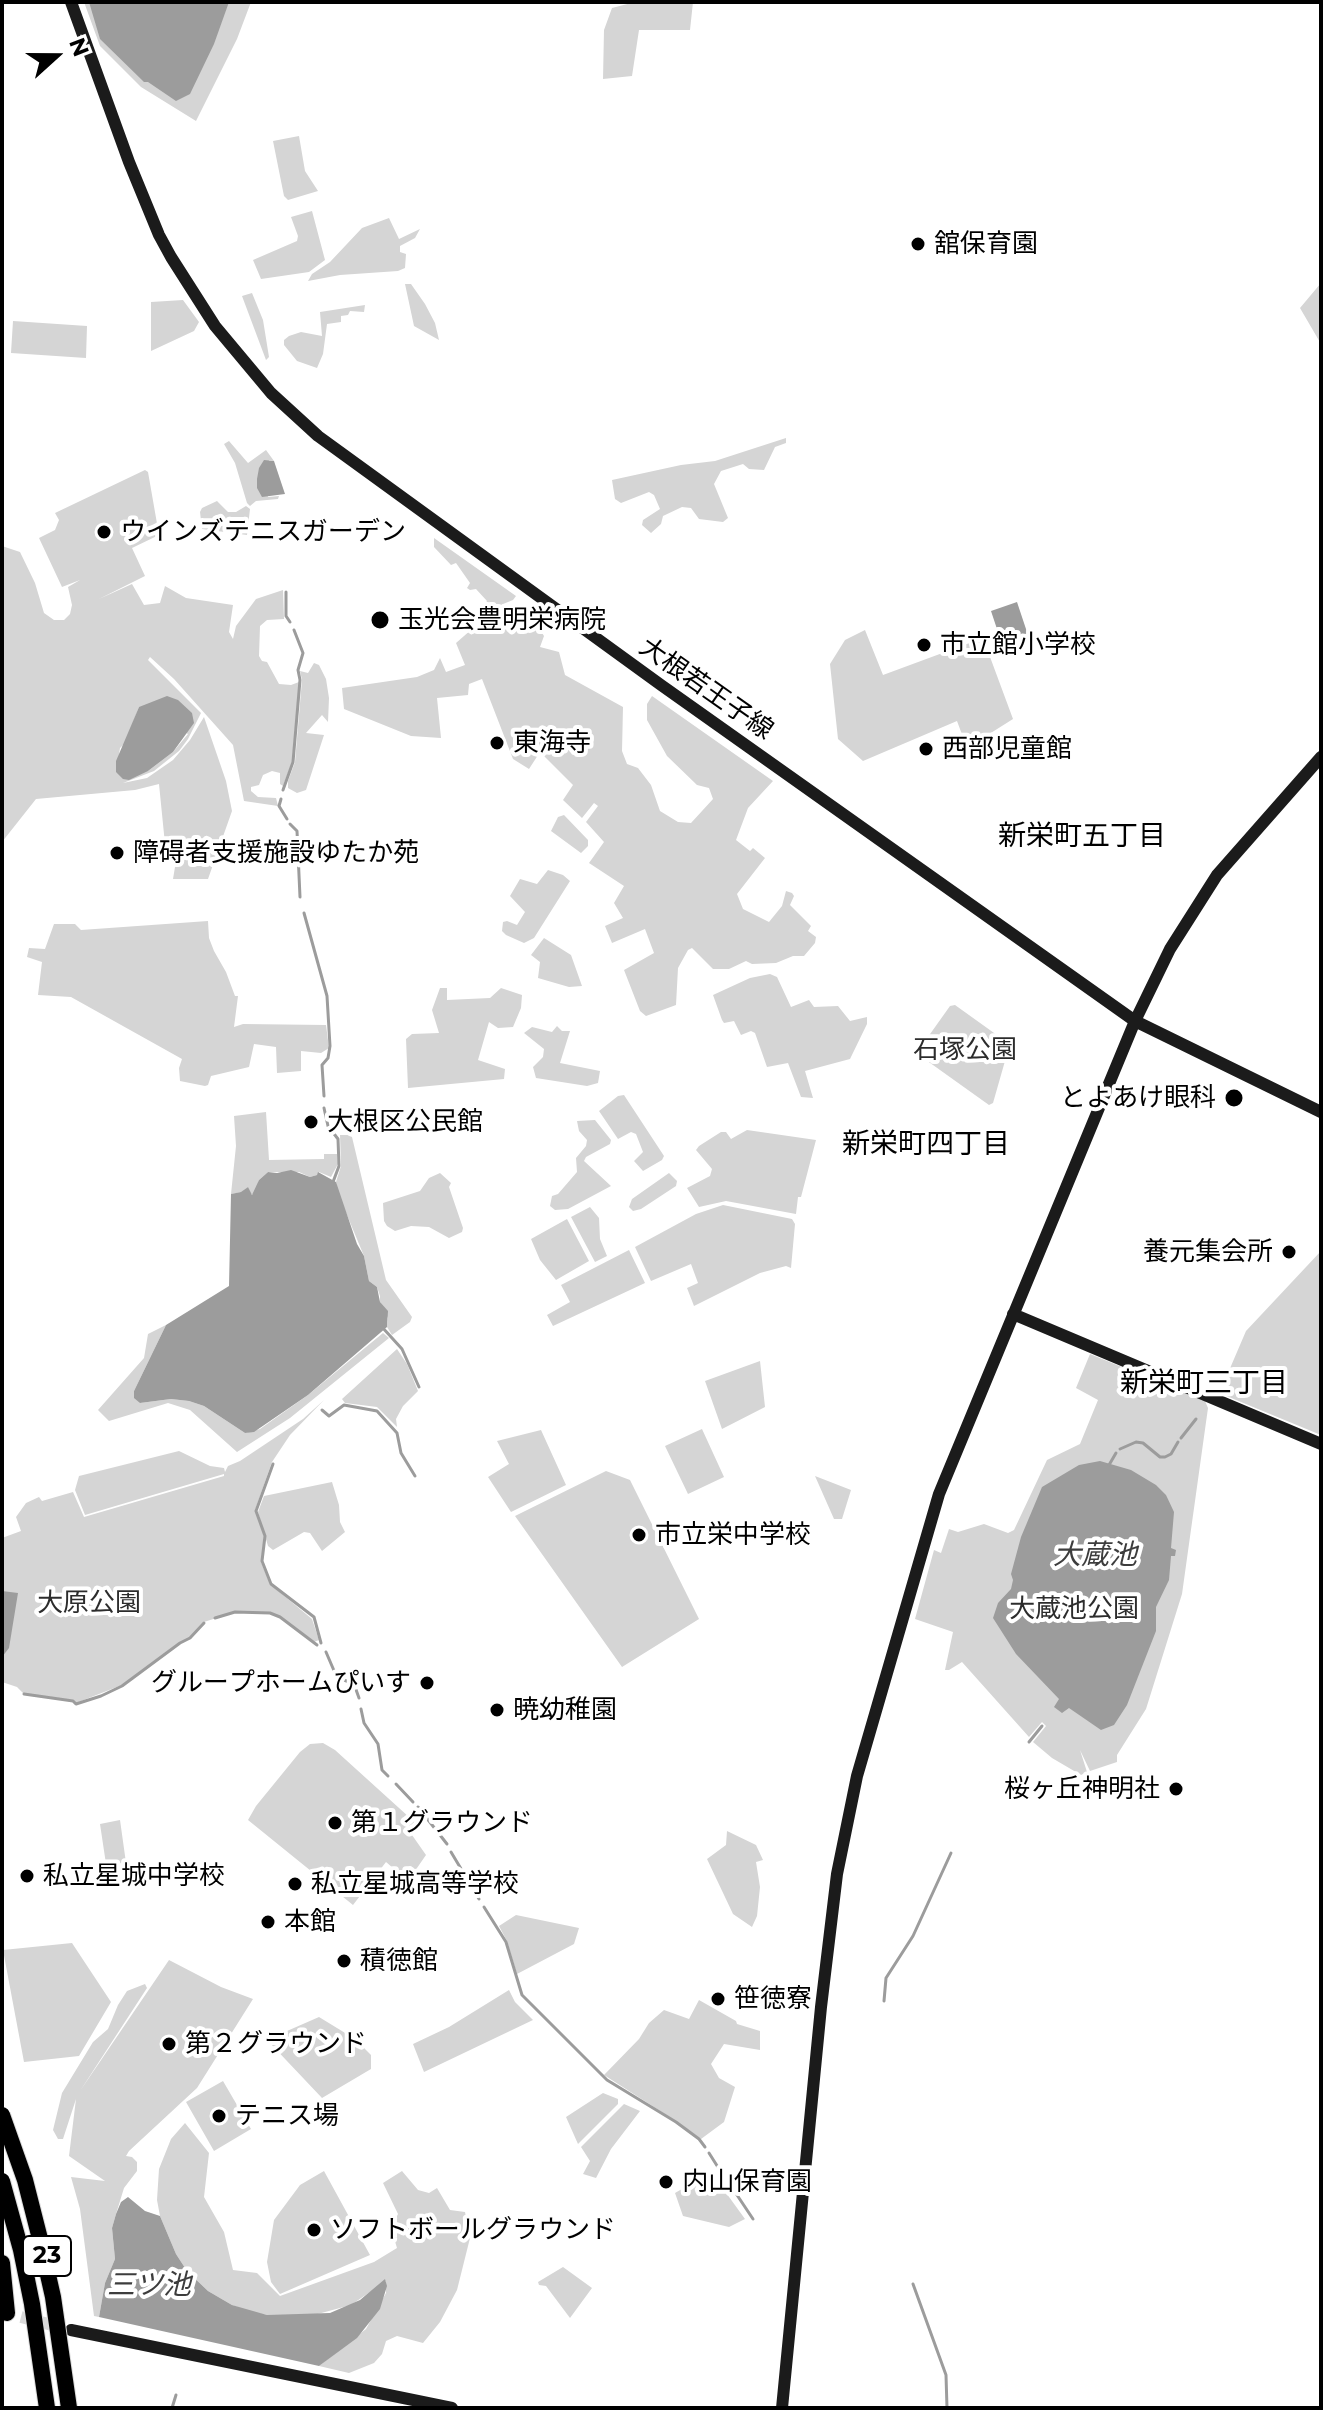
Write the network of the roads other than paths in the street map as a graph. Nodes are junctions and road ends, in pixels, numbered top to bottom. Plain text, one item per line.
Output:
1 (71, 2) edge
2 (1321, 757) edge
3 (1135, 1021) junction
4 (1321, 1112) edge
5 (1013, 1314) junction
6 (1321, 1444) edge
7 (2, 2108) edge
8 (2, 2115) edge
9 (2, 2181) edge
10 (2, 2188) edge
11 (2, 2263) edge
12 (10, 2314) edge
13 (75, 2331) tunnel mouth
14 (45, 2408) edge
15 (70, 2408) edge
16 (452, 2408) edge
17 (782, 2408) edge

1 - 3 street, 大根若王子線
2 - 3 street
3 - 4 street, 大根若王子線
3 - 5 street
5 - 6 street
5 - 17 street
7 - 15 highway, 23
8 - 15 highway, bridge
9 - 14 highway, bridge
10 - 14 highway, 23
11 - 12 highway
13 - 16 street

